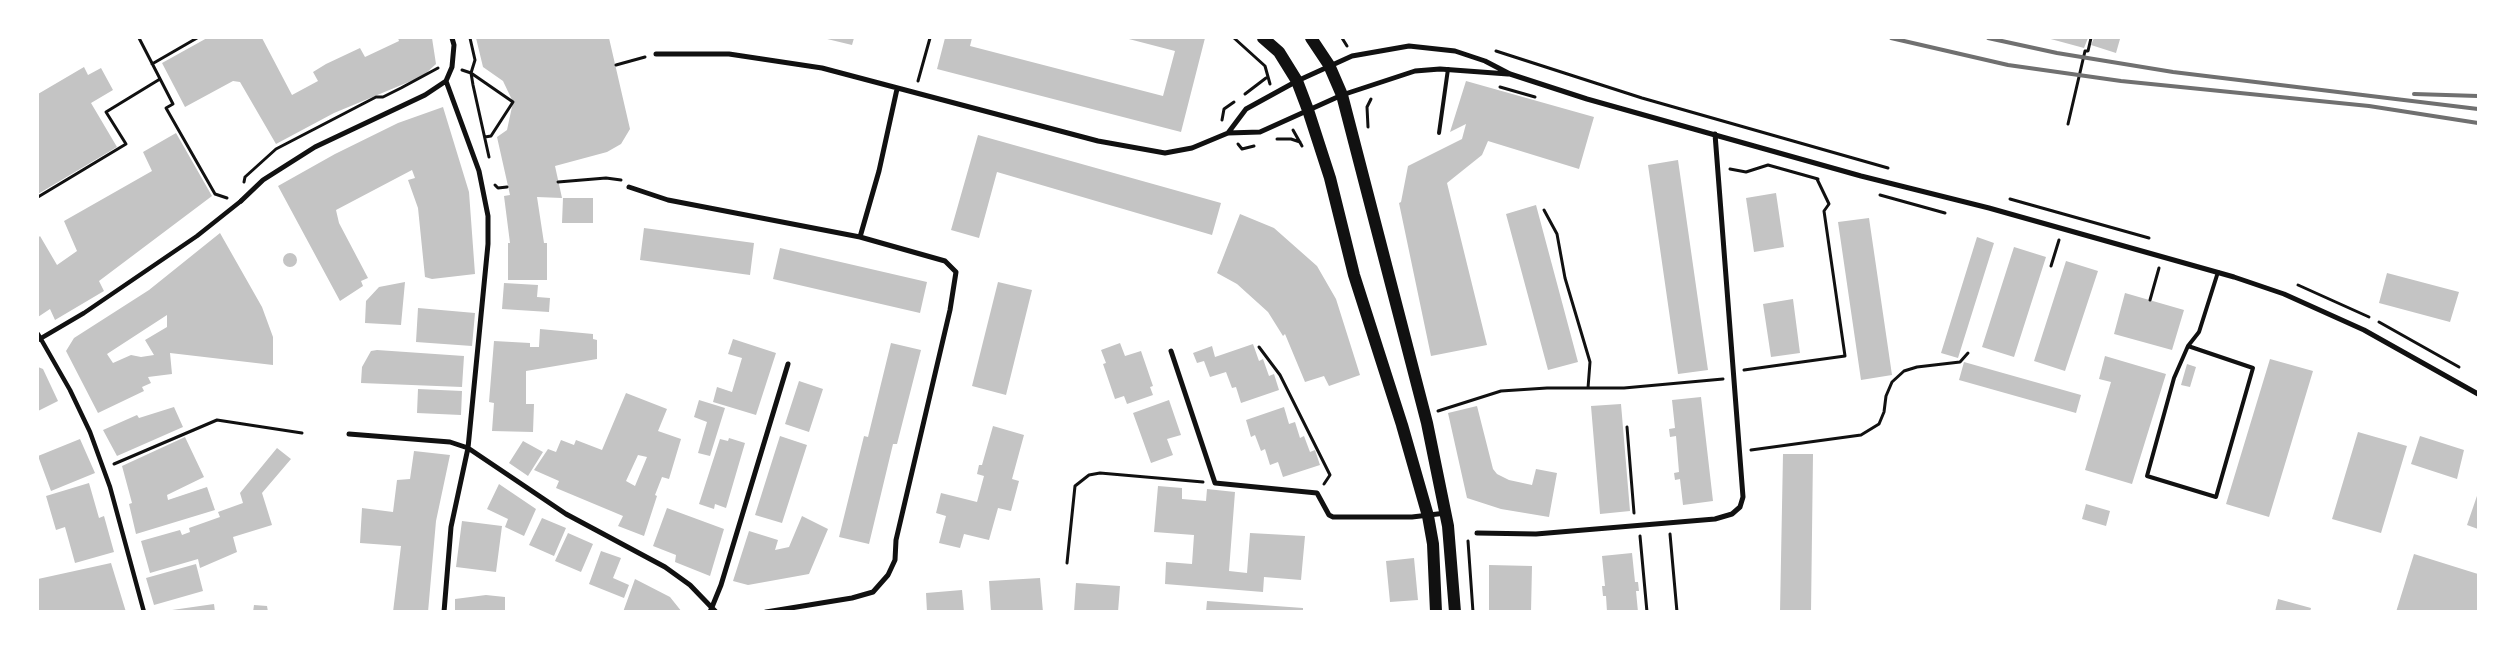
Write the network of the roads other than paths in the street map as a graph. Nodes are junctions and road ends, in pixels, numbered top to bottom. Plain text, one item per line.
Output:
1 (452, 38) edge
2 (1263, 38) edge
3 (1311, 38) edge
4 (656, 54) road end
5 (1329, 65) junction
6 (1448, 69) junction
7 (1510, 74) junction
8 (446, 80) junction
9 (1296, 81) junction
10 (897, 89) junction
11 (1342, 95) junction
12 (1308, 110) junction
13 (1228, 133) junction
14 (1439, 133) dead end
15 (1715, 134) junction
16 (629, 187) road end
17 (241, 201) joint
18 (860, 236) junction
19 (2218, 272) junction
20 (38, 334) edge
21 (39, 340) edge
22 (2188, 346) junction
23 (1171, 351) dead end
24 (788, 364) dead end
25 (2478, 394) edge
26 (350, 434) dead end
27 (468, 448) junction
28 (1446, 513) junction
29 (1428, 516) junction
30 (1477, 533) dead end
31 (710, 609) edge
32 (144, 612) edge
33 (444, 612) edge
34 (716, 612) edge
35 (766, 612) edge
36 (1436, 612) edge
37 (1455, 612) edge

1 - 8 street
2 - 9 main road
3 - 5 main road
4 - 10 street
5 - 7 street
5 - 9 street
5 - 11 main road
6 - 7 street
6 - 11 street
6 - 14 lane
7 - 15 street
8 - 17 street
8 - 27 street
9 - 12 main road
9 - 13 street
10 - 13 street
10 - 18 street
11 - 12 street
11 - 28 main road
12 - 13 street
12 - 29 main road
15 - 19 street
15 - 30 street
16 - 18 street
17 - 21 street
18 - 35 street
19 - 22 lane
19 - 25 street
20 - 21 street
21 - 32 street
22 - 22 lane
23 - 29 street
24 - 31 street
26 - 27 street
27 - 31 street
27 - 33 street
28 - 29 street
28 - 37 main road
29 - 36 main road
31 - 34 street

